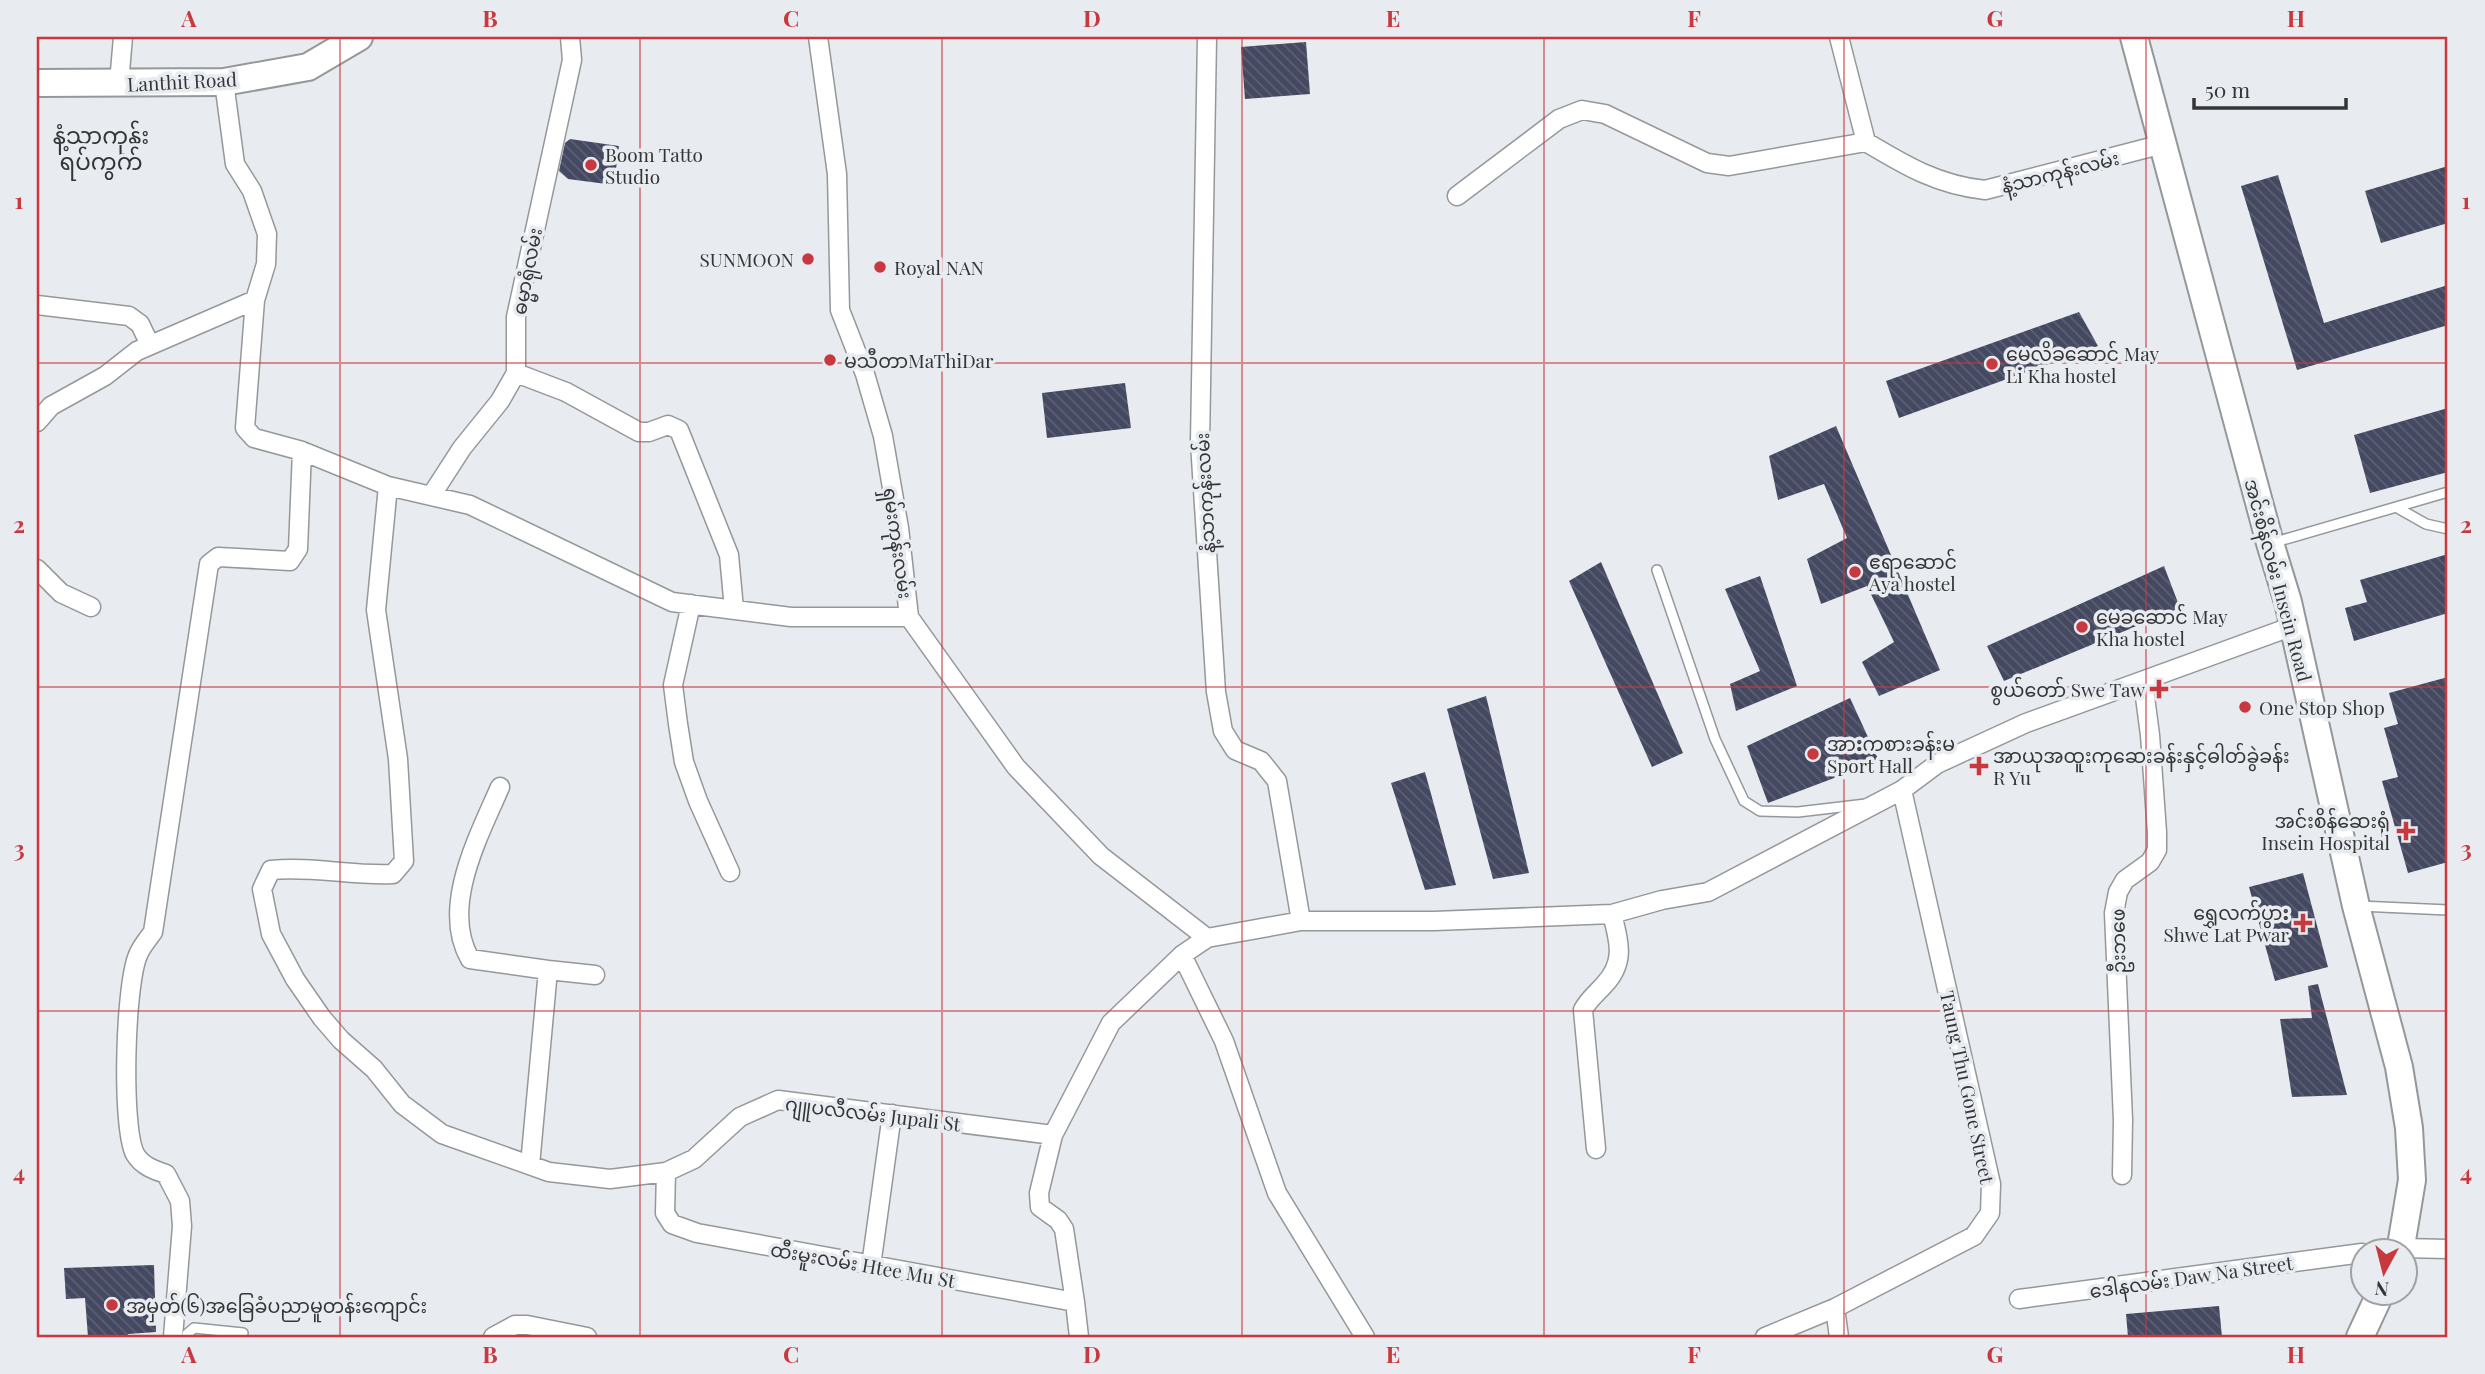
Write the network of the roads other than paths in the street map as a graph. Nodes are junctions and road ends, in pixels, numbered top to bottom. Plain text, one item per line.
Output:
1 (123, 37) edge
2 (359, 37) edge
3 (570, 37) edge
4 (818, 37) edge
5 (1207, 37) edge
6 (1839, 37) edge
7 (2134, 37) edge
8 (224, 82) junction
9 (37, 83) edge
10 (119, 83) junction
11 (1866, 142) junction
12 (2163, 144) junction
13 (1457, 196) dead end
14 (255, 300) junction
15 (37, 305) edge
16 (150, 345) junction
17 (516, 373) junction
18 (37, 422) edge
19 (302, 451) junction
20 (388, 486) junction
21 (2448, 492) edge
22 (431, 496) junction
23 (2396, 507) junction
24 (2448, 529) edge
25 (2270, 543) junction
26 (37, 569) edge
27 (1657, 570) dead end
28 (691, 604) junction
29 (91, 607) dead end
30 (734, 609) junction
31 (909, 617) junction
32 (2293, 626) junction
33 (2143, 682) junction
34 (500, 787) dead end
35 (1902, 790) junction
36 (1877, 803) junction
37 (730, 872) dead end
38 (2356, 906) junction
39 (2448, 909) edge
40 (1612, 914) junction
41 (1301, 921) junction
42 (1207, 937) junction
43 (1182, 955) junction
44 (548, 970) junction
45 (595, 975) dead end
46 (892, 1114) junction
47 (1053, 1135) junction
48 (1595, 1149) dead end
49 (530, 1165) junction
50 (666, 1172) junction
51 (2122, 1175) dead end
52 (2396, 1238) edge
53 (2418, 1250) edge
54 (2448, 1250) edge
55 (2348, 1255) edge
56 (871, 1266) junction
57 (2019, 1299) dead end
58 (1075, 1302) junction
59 (1835, 1308) junction
60 (2373, 1308) edge
61 (243, 1333) dead end
62 (173, 1337) edge
63 (187, 1337) edge
64 (493, 1337) edge
65 (587, 1337) edge
66 (1079, 1337) edge
67 (1365, 1337) edge
68 (1765, 1337) edge
69 (1839, 1337) edge
70 (2360, 1337) edge

1 - 10 street
2 - 8 main road, Lanthit Road
3 - 17 street, ဓမ္မာရုံလမ်း
4 - 31 street, ရှမ်းကုန်းလမ်း
5 - 41 street, နံ့သာကုန်းလမ်း
6 - 11 street
7 - 12 main road, အင်းစိန်လမ်း Insein Road
8 - 10 main road, Lanthit Road
8 - 14 street
9 - 10 main road, Lanthit Road
11 - 12 street, နံ့သာကုန်းလမ်း
11 - 13 street
12 - 25 main road, အင်းစိန်လမ်း Insein Road
14 - 16 street
14 - 19 street
15 - 16 street
16 - 18 street
17 - 22 street
17 - 30 street
19 - 20 street
19 - 62 street
20 - 22 street
20 - 49 street, ဂျူပလီလမ်း Jupali St
21 - 23 lane
22 - 28 street
23 - 24 lane
23 - 25 lane
25 - 32 main road, အင်းစိန်လမ်း Insein Road
26 - 29 street
27 - 36 lane
28 - 30 street
28 - 37 street
30 - 31 street
31 - 42 street, ရှမ်းကုန်းလမ်း
32 - 33 street
32 - 38 main road, အင်းစိန်လမ်း Insein Road
33 - 35 street
33 - 51 street, ဦးဘဖေ
34 - 44 street
35 - 36 street
35 - 59 street, Taung Thu Gone Street
36 - 40 street
38 - 39 lane
38 - 52 main road, အင်းစိန်လမ်း Insein Road
40 - 41 street
40 - 48 street
41 - 42 street
42 - 43 street
43 - 47 street
43 - 67 street
44 - 45 street
44 - 49 street
46 - 47 street, ဂျူပလီလမ်း Jupali St
46 - 50 street, ဂျူပလီလမ်း Jupali St
46 - 56 street
47 - 58 street
49 - 50 street, ဂျူပလီလမ်း Jupali St
50 - 56 street, ထီးမူးလမ်း Htee Mu St
53 - 54 street
55 - 57 street, ဒေါနလမ်း Daw Na Street
56 - 58 street, ထီးမူးလမ်း Htee Mu St
58 - 66 street
59 - 68 street, Taung Thu Gone Street
59 - 69 street
60 - 70 main road
61 - 63 lane
64 - 65 street

